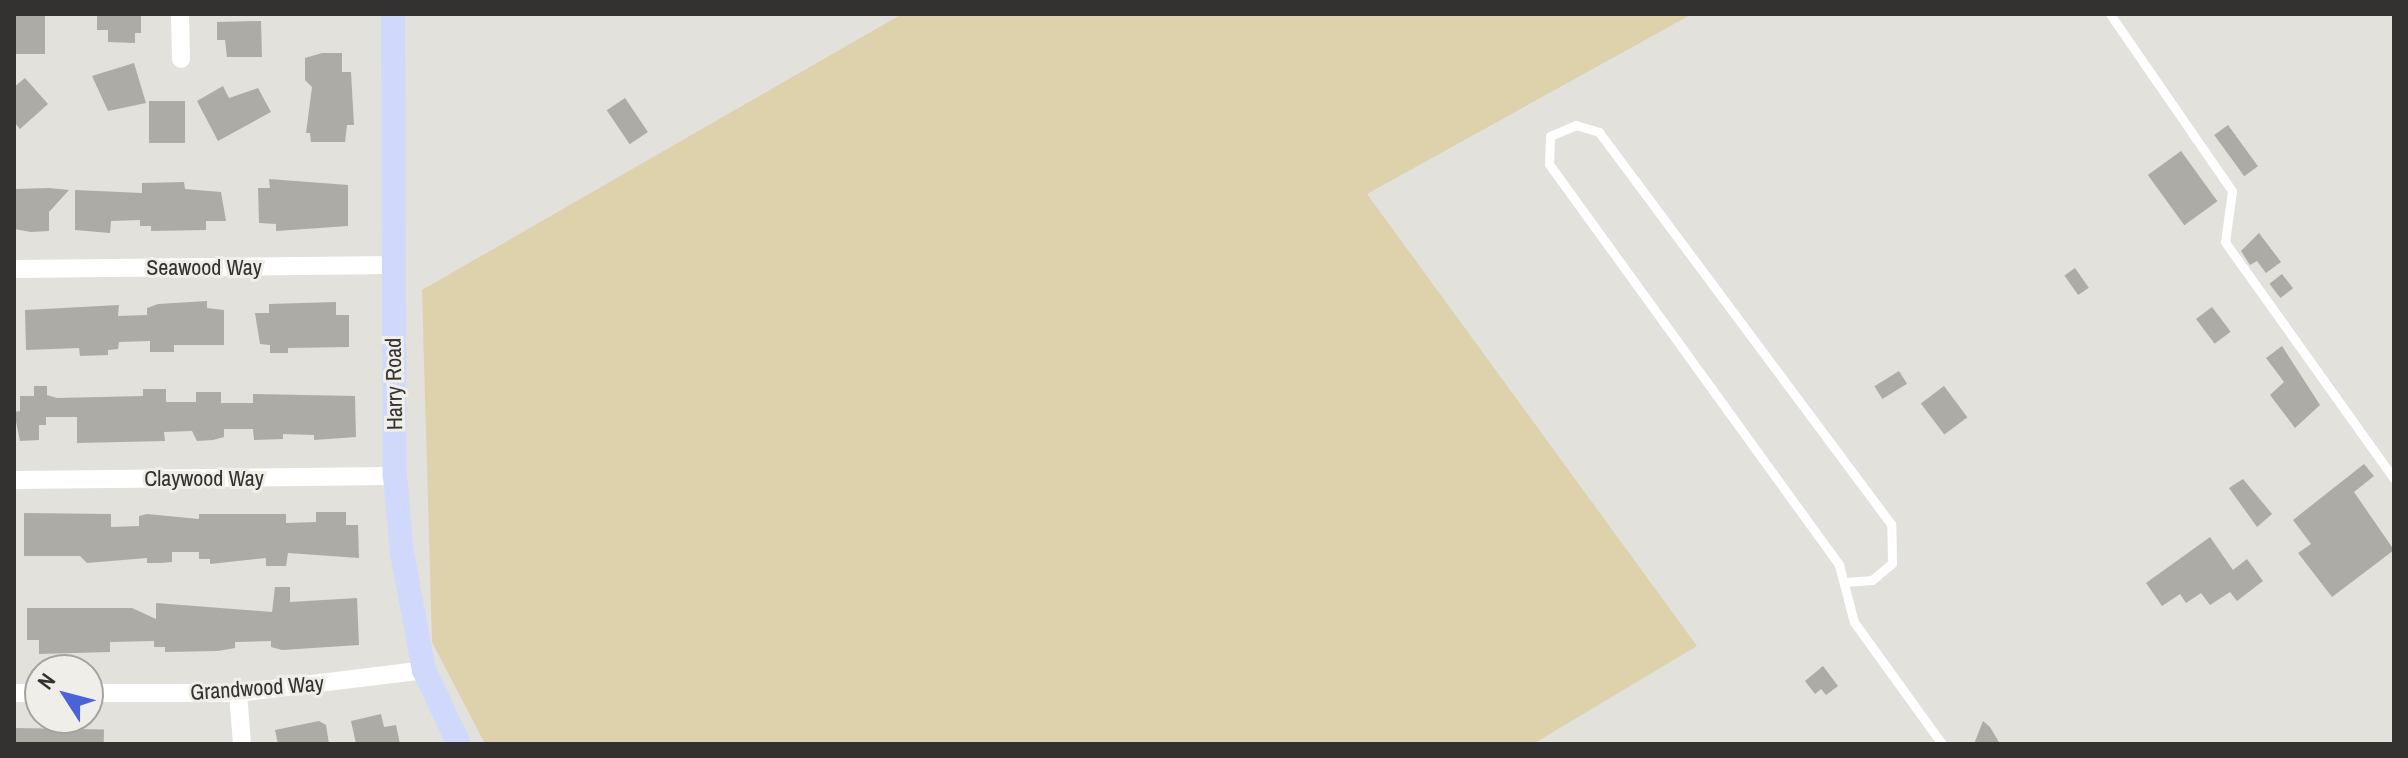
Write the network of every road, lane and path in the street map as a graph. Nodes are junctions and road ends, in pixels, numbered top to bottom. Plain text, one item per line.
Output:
1 (180, 14) edge
2 (393, 14) edge
3 (2110, 14) edge
4 (181, 59) dead end
5 (393, 265) junction
6 (14, 269) edge
7 (395, 476) junction
8 (2394, 479) edge
9 (14, 480) edge
10 (1844, 582) junction
11 (424, 670) junction
12 (104, 693) edge
13 (238, 693) junction
14 (242, 744) edge
15 (459, 744) edge
16 (1942, 744) edge

1 - 4 street
2 - 5 street, Harry Road
3 - 8 lane
5 - 6 street, Seawood Way
5 - 7 street, Harry Road
7 - 9 street, Claywood Way
7 - 11 street, Harry Road
10 - 10 lane
10 - 16 lane
11 - 13 street, Grandwood Way
11 - 15 street, Harry Road
12 - 13 street, Grandwood Way
13 - 14 street

